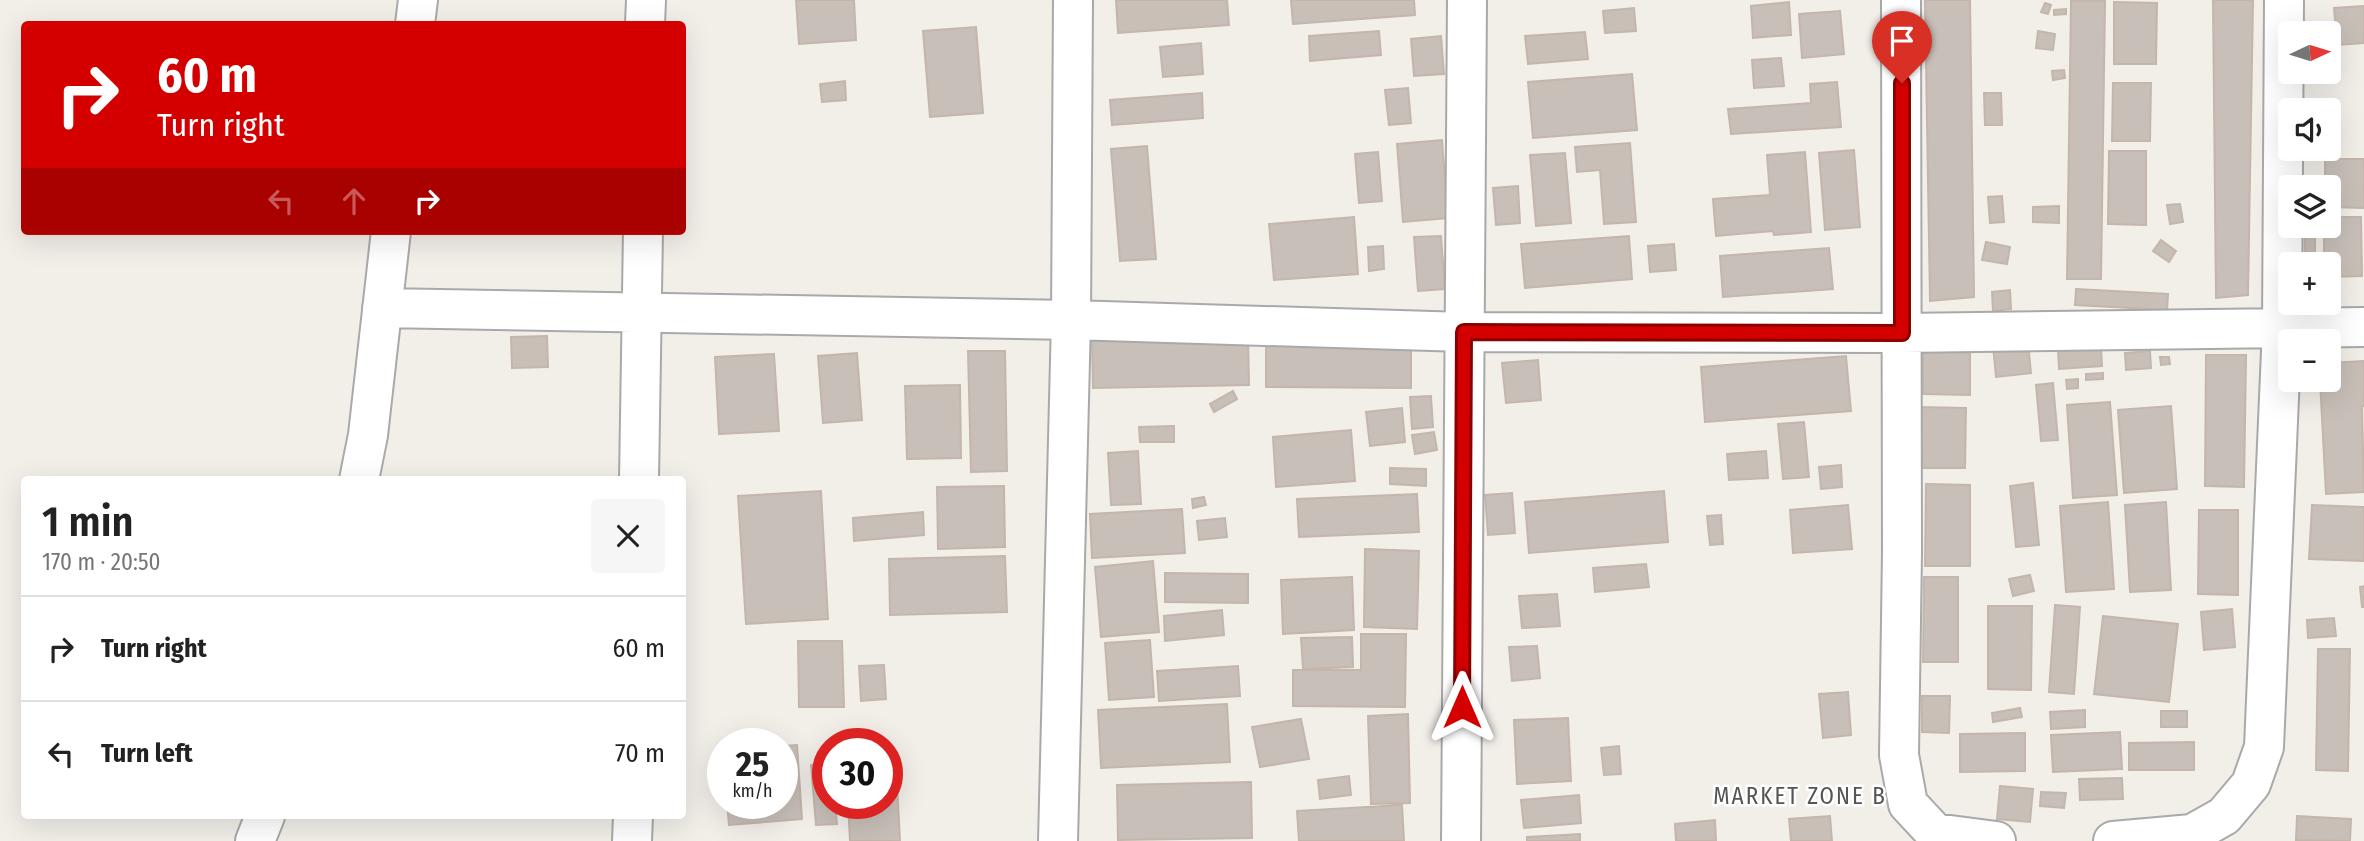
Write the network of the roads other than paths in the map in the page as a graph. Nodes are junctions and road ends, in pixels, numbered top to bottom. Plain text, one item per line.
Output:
1 (418, 0) edge
2 (646, 0) edge
3 (1073, 0) edge
4 (1467, 0) edge
5 (1902, 0) edge
6 (2284, 0) edge
7 (415, 21) edge
8 (645, 21) edge
9 (391, 235) edge
10 (643, 235) edge
11 (382, 308) junction
12 (642, 312) junction
13 (1070, 320) junction
14 (2364, 327) edge
15 (2281, 328) junction
16 (1464, 332) junction
17 (1902, 333) junction
18 (360, 476) edge
19 (639, 476) edge
20 (264, 819) edge
21 (633, 819) edge
22 (255, 841) edge
23 (632, 841) edge
24 (1058, 841) edge
25 (1461, 841) edge
26 (1996, 841) edge
27 (2113, 841) edge

1 - 7 street
2 - 8 street
3 - 13 street
4 - 16 street
5 - 17 street
6 - 15 street
9 - 11 street
10 - 12 street
11 - 12 street
11 - 18 street
12 - 13 street
12 - 19 street
13 - 16 street
13 - 24 street
14 - 15 street
15 - 17 street
15 - 27 street
16 - 17 street
16 - 25 street
17 - 26 street
20 - 22 street
21 - 23 street

